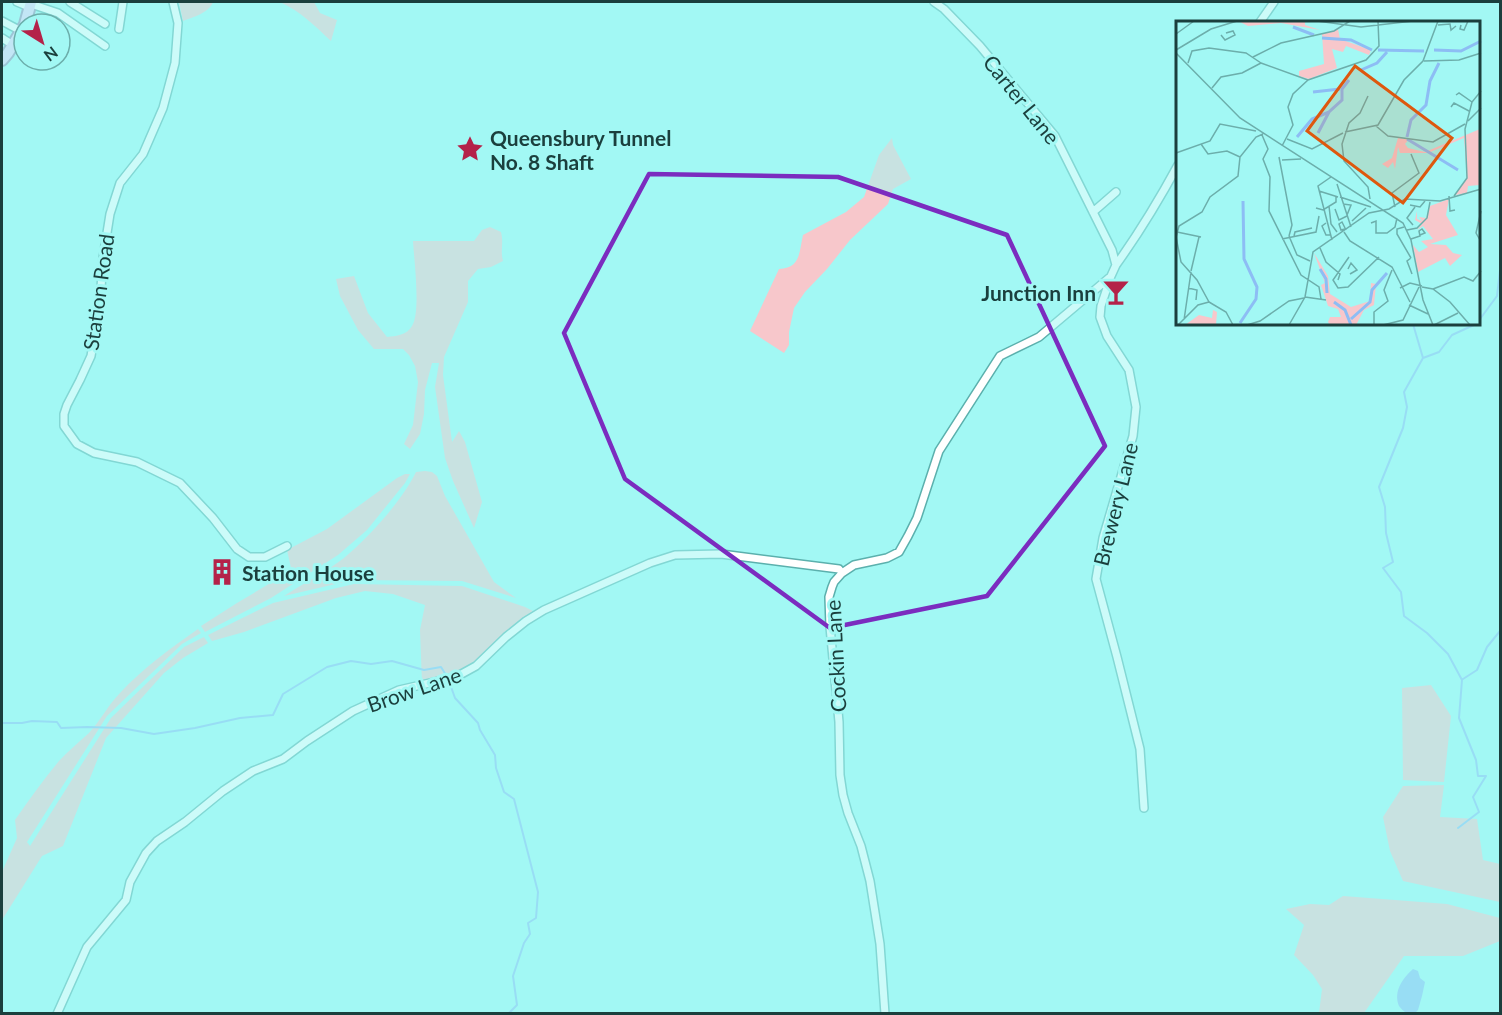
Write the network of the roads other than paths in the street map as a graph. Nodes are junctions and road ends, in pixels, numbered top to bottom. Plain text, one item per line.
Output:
1 (17, 2) edge
2 (70, 2) edge
3 (123, 2) edge
4 (173, 2) edge
5 (934, 2) edge
6 (1274, 2) edge
7 (31, 4) edge
8 (1261, 21) edge
9 (105, 24) dead end
10 (119, 29) dead end
11 (12, 46) edge
12 (105, 46) dead end
13 (2, 60) edge
14 (1176, 169) edge
15 (1116, 192) dead end
16 (1093, 212) junction
17 (1116, 265) junction
18 (1111, 276) junction
19 (287, 546) dead end
20 (842, 573) junction
21 (1144, 808) dead end
22 (57, 1014) edge
23 (885, 1014) edge

1 - 7 street
2 - 9 street
3 - 10 street
4 - 19 street, Station Road
5 - 16 street, Carter Lane
6 - 8 street
7 - 12 street
11 - 13 main road
14 - 17 street
15 - 16 street
16 - 17 street, Carter Lane
17 - 18 street
18 - 20 street, Cockin Lane
18 - 21 street, Brewery Lane
20 - 22 street, Brow Lane
20 - 23 street, Cockin Lane

